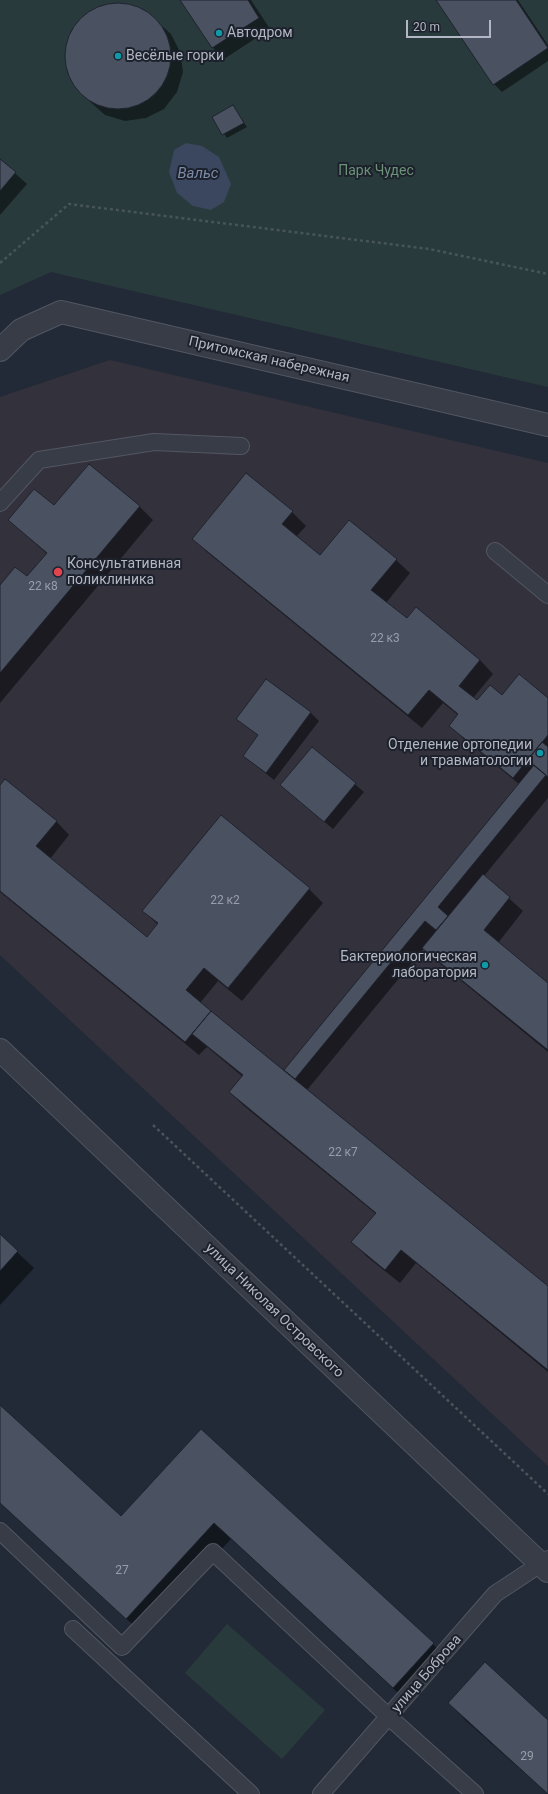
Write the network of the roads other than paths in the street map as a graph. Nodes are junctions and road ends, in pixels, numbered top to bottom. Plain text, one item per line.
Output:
1 (0, 350) edge
2 (548, 425) edge
3 (241, 446) dead end
4 (0, 503) edge
5 (495, 551) dead end
6 (548, 595) edge
7 (0, 1050) edge
8 (0, 1531) edge
9 (546, 1565) edge
10 (73, 1629) dead end
11 (389, 1717) junction
12 (251, 1794) edge
13 (321, 1794) edge
14 (475, 1794) edge

1 - 2 street, Притомская набережная
3 - 4 lane
5 - 6 lane
7 - 9 street, улица Николая Островского
8 - 11 lane
9 - 11 lane, улица Боброва
10 - 12 lane
11 - 13 lane, улица Боброва
11 - 14 lane

